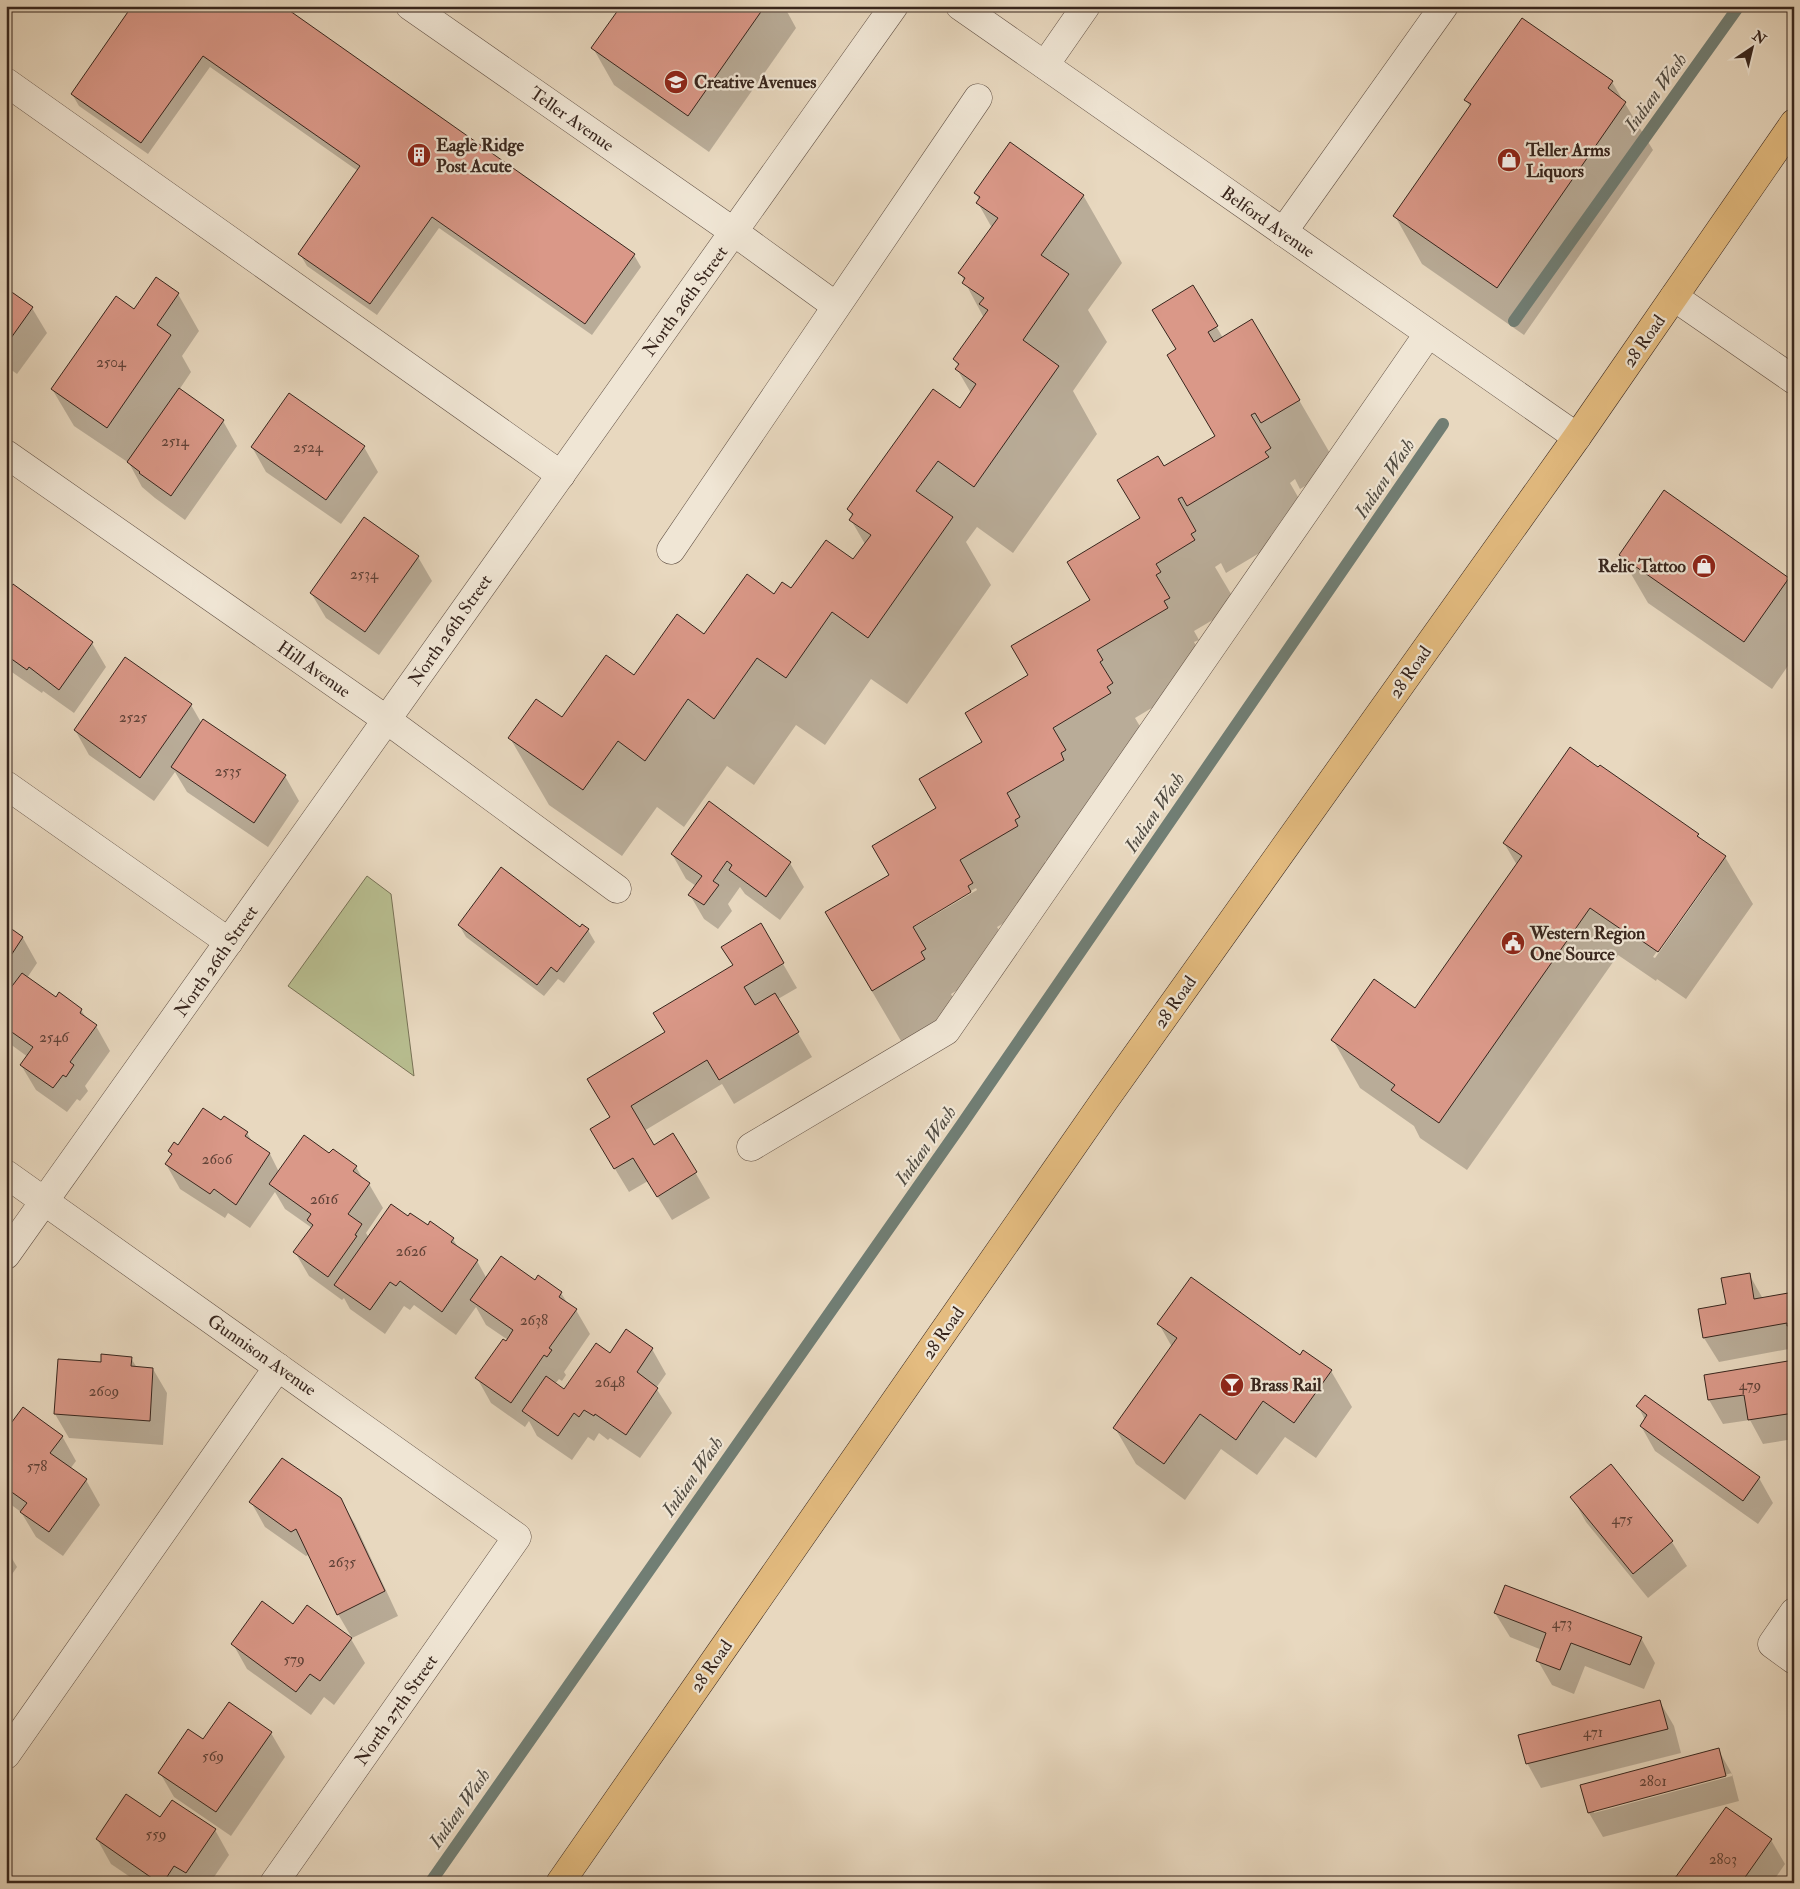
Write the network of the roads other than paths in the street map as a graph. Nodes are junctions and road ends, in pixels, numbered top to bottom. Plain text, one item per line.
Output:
1 (410, 6) edge
2 (894, 6) edge
3 (960, 6) edge
4 (1086, 6) edge
5 (1444, 6) edge
6 (1045, 65) junction
7 (6, 82) edge
8 (978, 98) dead end
9 (1794, 123) edge
10 (734, 232) junction
11 (1283, 232) junction
12 (1674, 297) junction
13 (836, 306) junction
14 (1428, 334) junction
15 (1794, 380) edge
16 (1577, 438) junction
17 (6, 454) edge
18 (561, 475) junction
19 (671, 550) dead end
20 (387, 720) junction
21 (6, 785) edge
22 (617, 889) dead end
23 (229, 942) junction
24 (751, 1147) dead end
25 (6, 1174) edge
26 (44, 1201) junction
27 (6, 1255) edge
28 (278, 1367) junction
29 (517, 1537) joint
30 (1794, 1612) edge
31 (1794, 1660) edge
32 (6, 1755) edge
33 (274, 1883) edge
34 (560, 1883) edge

1 - 10 street, Teller Avenue
2 - 10 street, North 26th Street
3 - 6 street, Belford Avenue
4 - 6 street
5 - 11 street
6 - 11 street, Belford Avenue
7 - 18 street
8 - 13 street
9 - 12 main road, 28 Road
10 - 13 street, Teller Avenue
10 - 18 street, North 26th Street
11 - 14 street, Belford Avenue
12 - 15 street
12 - 16 main road, 28 Road
13 - 19 street
14 - 16 street, Belford Avenue
14 - 24 street
16 - 34 main road, 28 Road
17 - 20 street, Hill Avenue
18 - 20 street, North 26th Street
20 - 22 street, Hill Avenue
20 - 23 street, North 26th Street
21 - 23 street
23 - 26 street, North 26th Street
25 - 26 street, Gunnison Avenue
26 - 27 street, North 26th Street
26 - 28 street, Gunnison Avenue
28 - 29 street, Gunnison Avenue
28 - 32 street
29 - 33 street, North 27th Street
30 - 31 street

